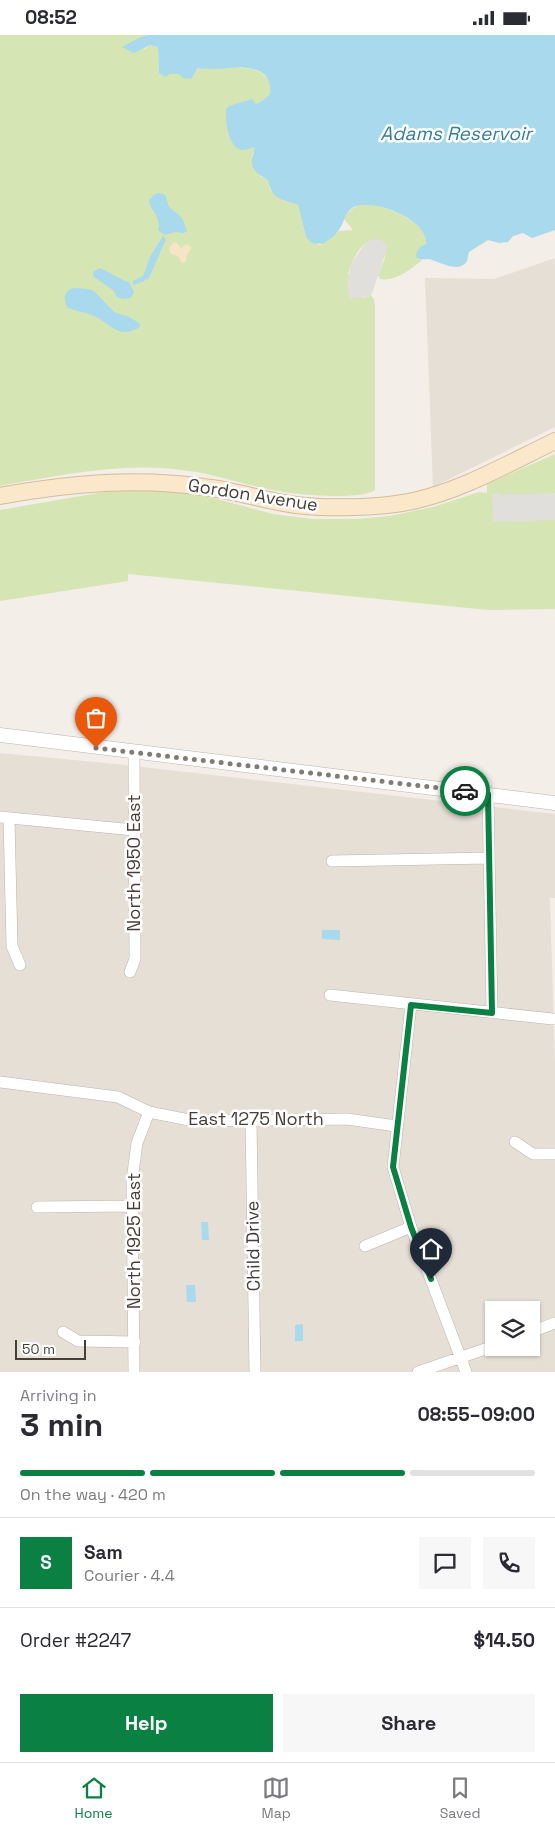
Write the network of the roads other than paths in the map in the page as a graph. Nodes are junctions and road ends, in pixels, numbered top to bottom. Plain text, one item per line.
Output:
1 (555, 441) edge
2 (0, 496) edge
3 (0, 735) edge
4 (134, 753) junction
5 (488, 794) junction
6 (555, 803) edge
7 (5, 817) edge
8 (134, 830) junction
9 (489, 858) junction
10 (332, 861) dead end
11 (20, 965) dead end
12 (130, 972) dead end
13 (330, 995) dead end
14 (411, 1005) junction
15 (492, 1013) junction
16 (553, 1019) dead end
17 (0, 1082) edge
18 (150, 1112) junction
19 (251, 1121) junction
20 (396, 1126) junction
21 (515, 1142) dead end
22 (555, 1154) edge
23 (133, 1206) junction
24 (37, 1207) dead end
25 (411, 1227) junction
26 (365, 1246) dead end
27 (555, 1323) edge
28 (540, 1329) edge
29 (63, 1332) dead end
30 (135, 1342) junction
31 (485, 1349) edge
32 (460, 1357) junction
33 (134, 1372) edge
34 (255, 1372) edge
35 (418, 1372) edge
36 (466, 1372) edge

1 - 2 main road, Gordon Avenue
3 - 4 street
4 - 5 street
4 - 8 street, North 1950 East
5 - 6 street
5 - 9 street
7 - 8 street
7 - 11 street
8 - 12 street, North 1950 East
9 - 10 street
9 - 15 street
13 - 14 street
14 - 15 street
14 - 20 street
15 - 16 street
17 - 18 street, East 1275 North
18 - 19 street, East 1275 North
18 - 23 street, North 1925 East
19 - 20 street, East 1275 North
19 - 34 street, Child Drive
20 - 25 street
21 - 22 street
23 - 24 street
23 - 30 street, North 1925 East
25 - 26 street
25 - 32 street
27 - 28 street
29 - 30 street
30 - 33 street, North 1925 East
31 - 32 street
32 - 35 street
32 - 36 street

